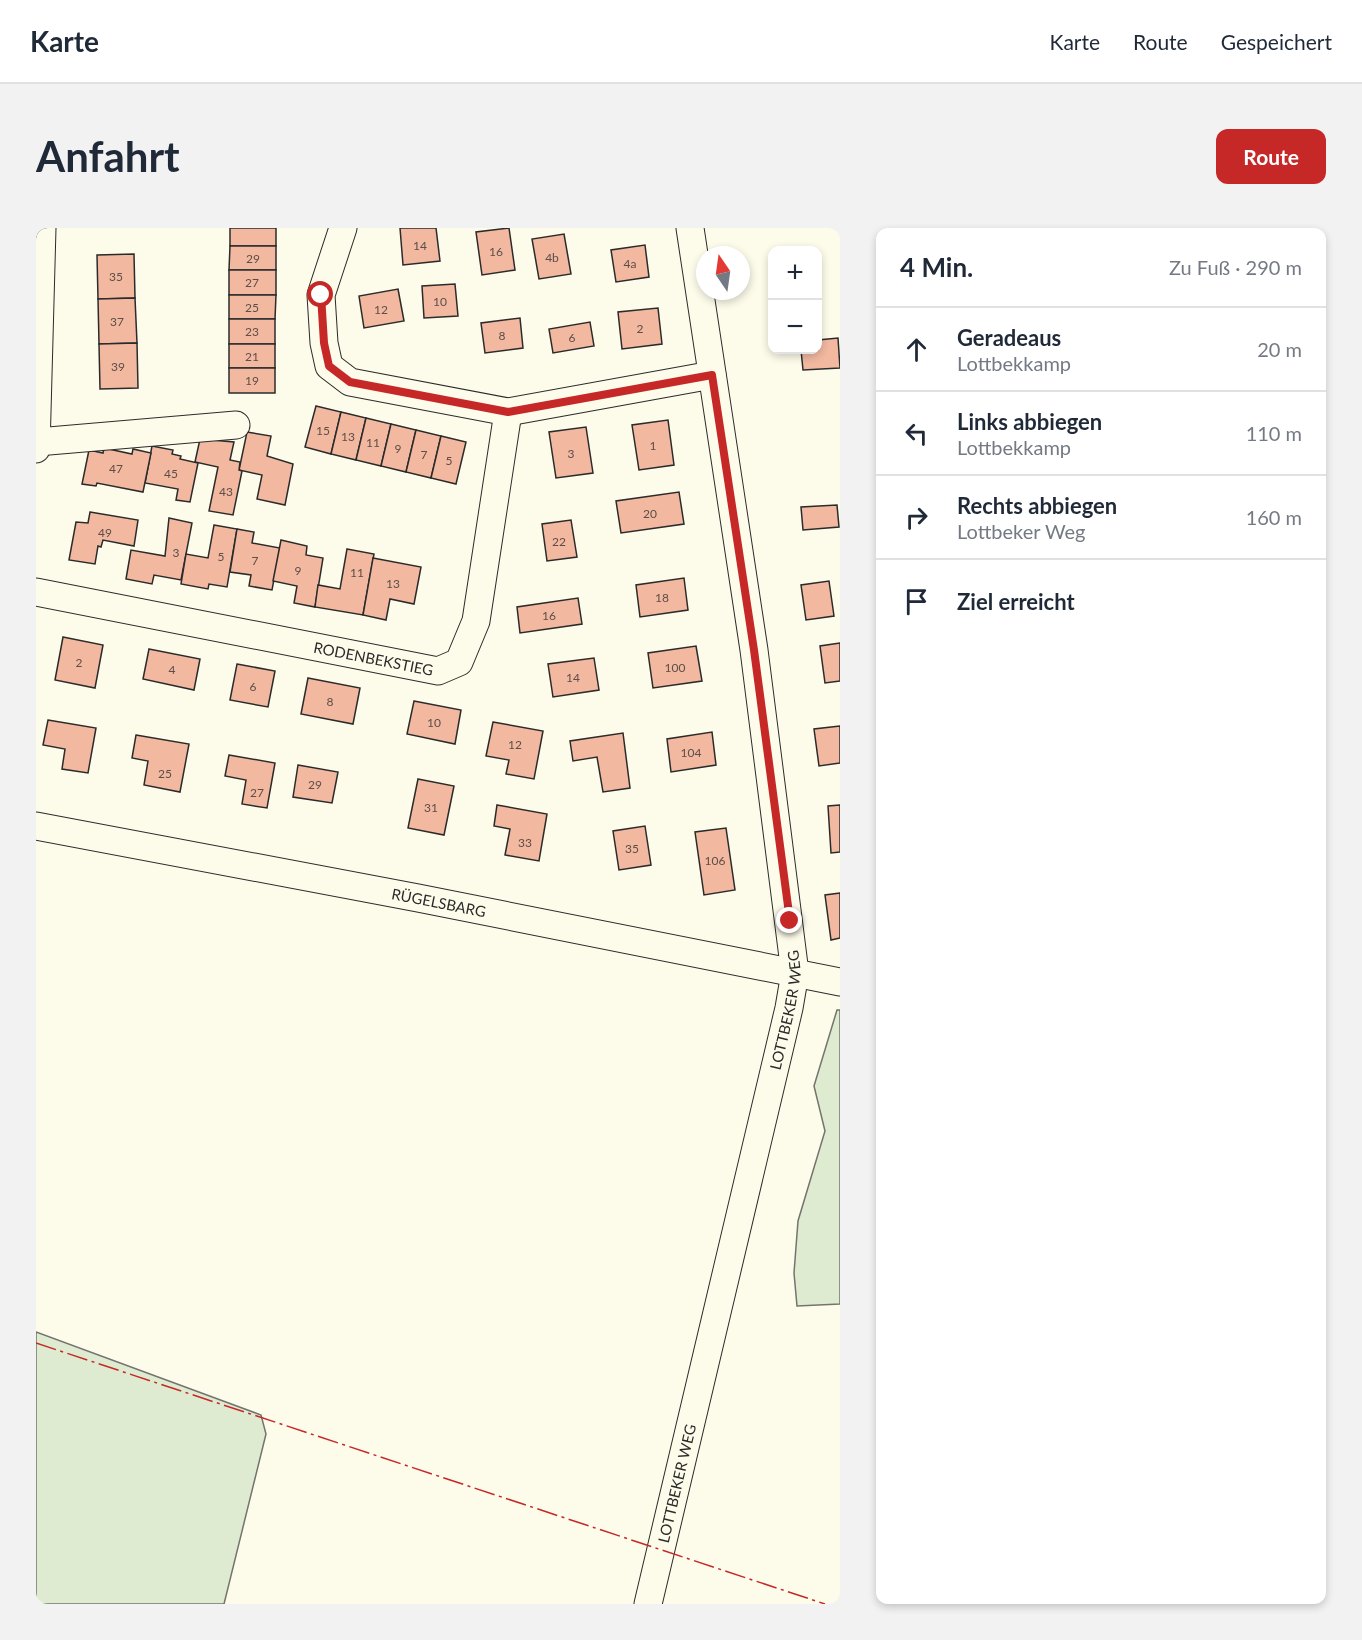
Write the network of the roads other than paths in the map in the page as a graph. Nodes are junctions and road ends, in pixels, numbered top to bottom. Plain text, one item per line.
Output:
1 (42, 228) edge
2 (343, 228) edge
3 (690, 228) edge
4 (712, 375) junction
5 (508, 412) junction
6 (236, 425) dead end
7 (37, 442) edge
8 (36, 449) edge
9 (36, 592) edge
10 (36, 826) edge
11 (795, 974) junction
12 (840, 982) edge
13 (648, 1604) edge

1 - 7 street
2 - 5 street
3 - 4 street, LOTTBEKER WEG
4 - 5 street
4 - 11 street, LOTTBEKER WEG
5 - 9 street, RODENBEKSTIEG
6 - 7 street
7 - 8 street
10 - 11 street, RÜGELSBARG
11 - 12 street, RÜGELSBARG
11 - 13 street, LOTTBEKER WEG

